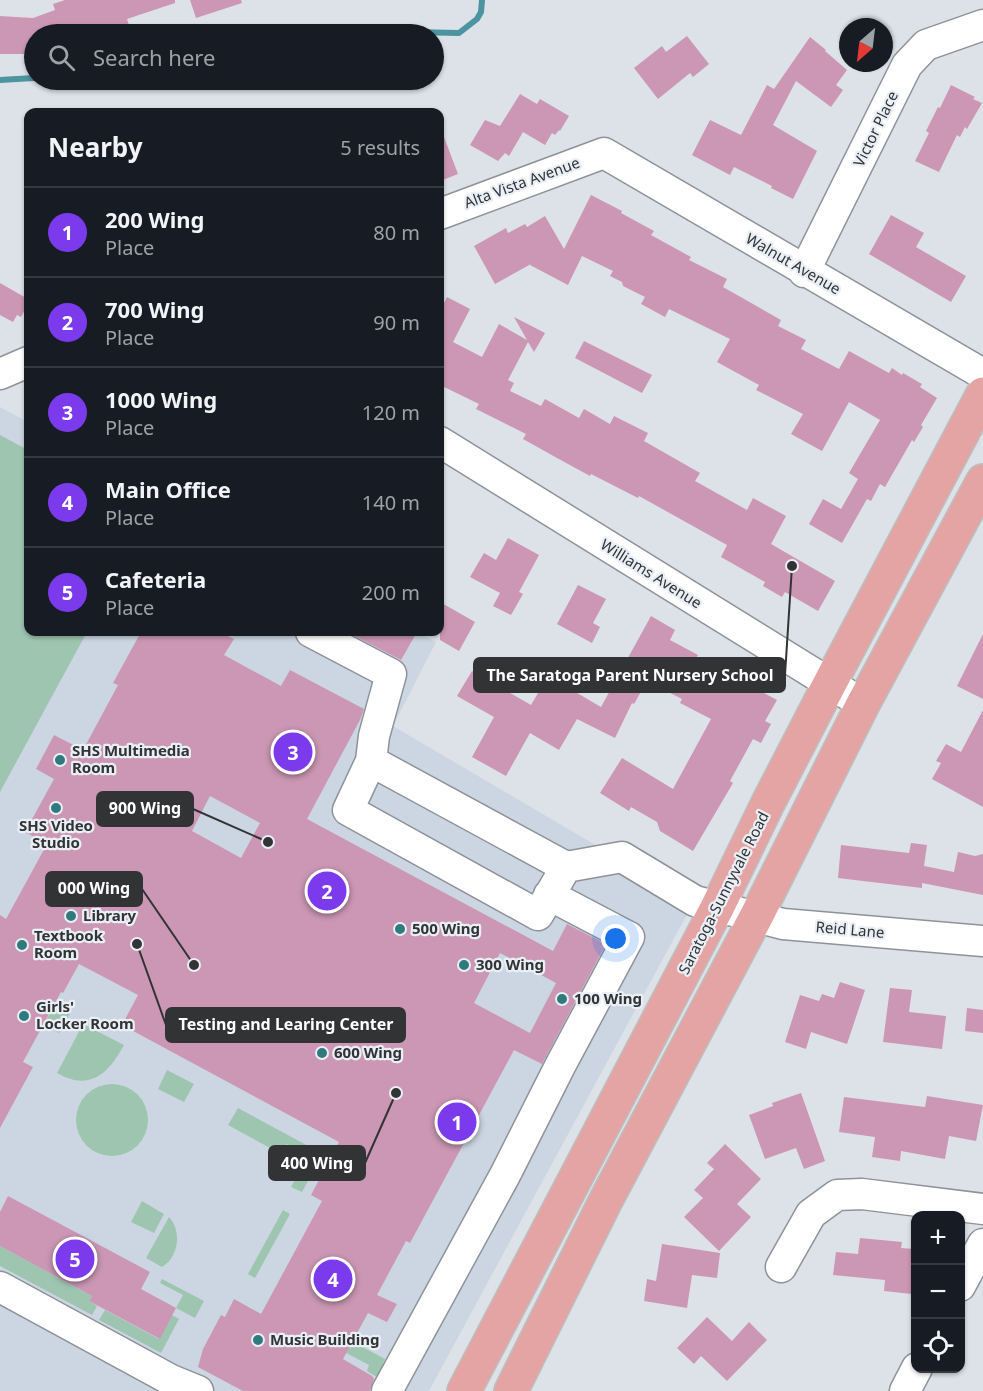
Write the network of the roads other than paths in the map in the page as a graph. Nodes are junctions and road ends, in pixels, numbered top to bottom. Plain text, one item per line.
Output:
1 (983, 25) edge
2 (604, 153) joint
3 (444, 213) edge
4 (804, 272) junction
5 (24, 364) edge
6 (0, 374) edge
7 (983, 374) edge
8 (983, 394) edge
9 (444, 444) edge
10 (983, 481) edge
11 (319, 636) edge
12 (830, 683) junction
13 (863, 704) junction
14 (371, 761) junction
15 (566, 867) junction
16 (549, 895) junction
17 (718, 906) junction
18 (756, 917) junction
19 (983, 941) edge
20 (983, 1209) edge
21 (983, 1244) edge
22 (781, 1267) dead end
23 (965, 1277) edge
24 (0, 1287) edge
25 (914, 1373) edge
26 (178, 1387) edge
27 (387, 1391) edge
28 (464, 1391) edge
29 (511, 1391) edge
30 (905, 1391) edge

1 - 4 street, Victor Place
2 - 3 street, Alta Vista Avenue
2 - 4 street, Walnut Avenue
4 - 7 street, Walnut Avenue
5 - 6 street
8 - 12 main road, Saratoga-Sunnyvale Road
9 - 12 street, Williams Avenue
10 - 13 main road
11 - 14 street
12 - 13 street, Williams Avenue
12 - 17 main road, Saratoga-Sunnyvale Road
13 - 18 main road
14 - 15 street
14 - 16 street
15 - 16 street
15 - 17 street, Reid Lane
16 - 27 street
17 - 18 street, Reid Lane
17 - 28 main road, Saratoga-Sunnyvale Road
18 - 19 street, Reid Lane
18 - 29 main road
20 - 22 street
21 - 23 street
24 - 26 street
25 - 30 street

